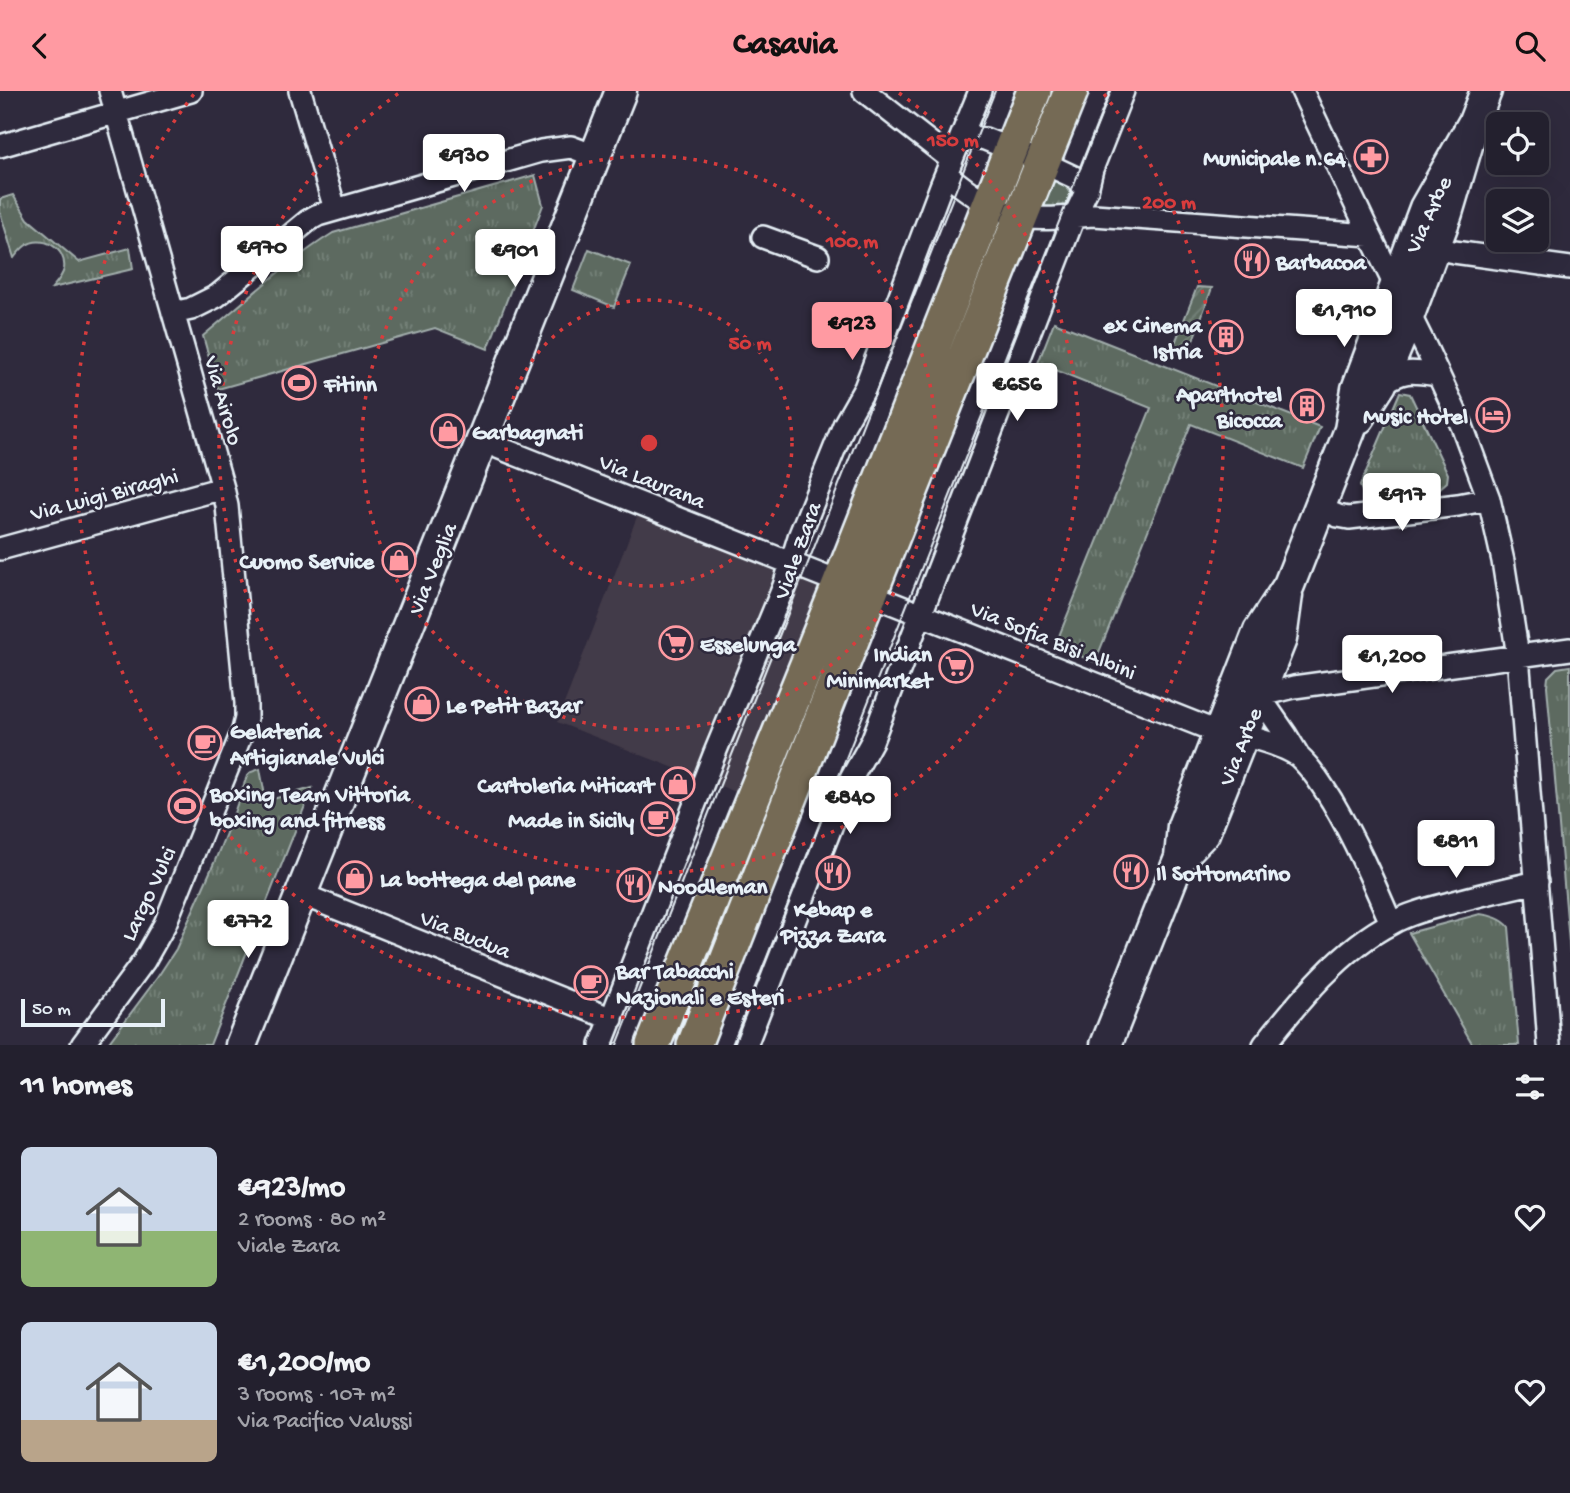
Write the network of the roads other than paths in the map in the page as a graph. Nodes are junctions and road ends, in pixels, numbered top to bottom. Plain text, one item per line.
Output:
1 (110, 91) edge
2 (191, 91) edge
3 (300, 91) edge
4 (621, 91) edge
5 (864, 91) edge
6 (980, 91) edge
7 (1034, 91) edge
8 (1071, 91) edge
9 (1123, 91) edge
10 (1302, 91) edge
11 (1486, 91) edge
12 (116, 112) junction
13 (1474, 122) junction
14 (962, 135) junction
15 (0, 146) edge
16 (1010, 149) junction
17 (595, 156) junction
18 (1042, 162) junction
19 (949, 167) junction
20 (1087, 190) junction
21 (988, 205) junction
22 (335, 209) junction
23 (1019, 217) junction
24 (1074, 217) junction
25 (1370, 235) junction
26 (763, 237) dead end
27 (1434, 248) junction
28 (818, 257) dead end
29 (1570, 268) edge
30 (1396, 285) junction
31 (1410, 312) junction
32 (173, 313) junction
33 (1438, 375) junction
34 (1381, 384) junction
35 (1350, 430) junction
36 (482, 441) junction
37 (223, 488) junction
38 (1489, 499) junction
39 (1319, 508) junction
40 (0, 549) edge
41 (798, 566) junction
42 (1289, 585) junction
43 (855, 588) junction
44 (921, 614) junction
45 (1570, 649) edge
46 (1517, 656) junction
47 (1259, 696) junction
48 (243, 730) joint
49 (1232, 734) junction
50 (1298, 755) junction
51 (1536, 882) junction
52 (301, 894) junction
53 (1391, 923) junction
54 (1545, 989) junction
55 (612, 1019) junction
56 (82, 1045) edge
57 (241, 1045) edge
58 (601, 1045) edge
59 (653, 1045) edge
60 (694, 1045) edge
61 (746, 1045) edge
62 (1106, 1045) edge
63 (1264, 1045) edge
64 (1549, 1045) edge
65 (1560, 1045) edge

1 - 12 street, Via Airolo
2 - 12 street
3 - 22 street
4 - 17 street, Via Veglia
5 - 19 street
6 - 14 street, Viale Zara
7 - 16 main road
8 - 18 main road
9 - 20 street
10 - 25 street
11 - 13 street, Via Arbe
12 - 15 street
12 - 32 street, Via Airolo
13 - 27 street, Via Arbe
13 - 30 street, Via Arbe
14 - 16 street
14 - 19 street, Viale Zara
16 - 18 street
16 - 21 main road
17 - 22 street
17 - 36 street, Via Veglia
18 - 20 street
18 - 23 main road
19 - 21 street
19 - 41 street, Viale Zara
20 - 24 street
21 - 23 street
21 - 43 main road
22 - 32 street
23 - 24 street
23 - 43 main road
24 - 25 street
24 - 44 street
25 - 30 street
26 - 28 street
27 - 29 street
27 - 31 street, Via Arbe
30 - 31 street
30 - 35 street, Via Arbe
31 - 33 street
31 - 34 street, Via Arbe
32 - 37 street, Via Airolo
33 - 34 street
33 - 38 street
34 - 35 street, Via Arbe
35 - 39 street, Via Arbe
36 - 41 street, Via Laurana
36 - 52 street, Via Veglia
37 - 40 street, Via Luigi Biraghi
37 - 48 street, Via Airolo
38 - 39 street
38 - 46 street
39 - 42 street, Via Arbe
41 - 43 street, Viale Zara
41 - 55 street, Viale Zara
42 - 47 street, Via Arbe
42 - 49 street, Via Arbe
43 - 44 street, Via Sofia Bisi Albini
43 - 59 main road
43 - 60 main road
44 - 49 street, Via Sofia Bisi Albini
44 - 61 street
45 - 46 street
46 - 47 street
46 - 51 street
47 - 49 street, Via Arbe
47 - 50 street
48 - 56 street, Largo Vulci
49 - 50 street, Via Sofia Bisi Albini
49 - 62 street, Via Arbe
50 - 53 street
51 - 53 street
51 - 54 street
52 - 55 street, Via Budua
52 - 57 street, Via Veglia
53 - 63 street
54 - 64 street
54 - 65 street
55 - 58 street, Viale Zara

